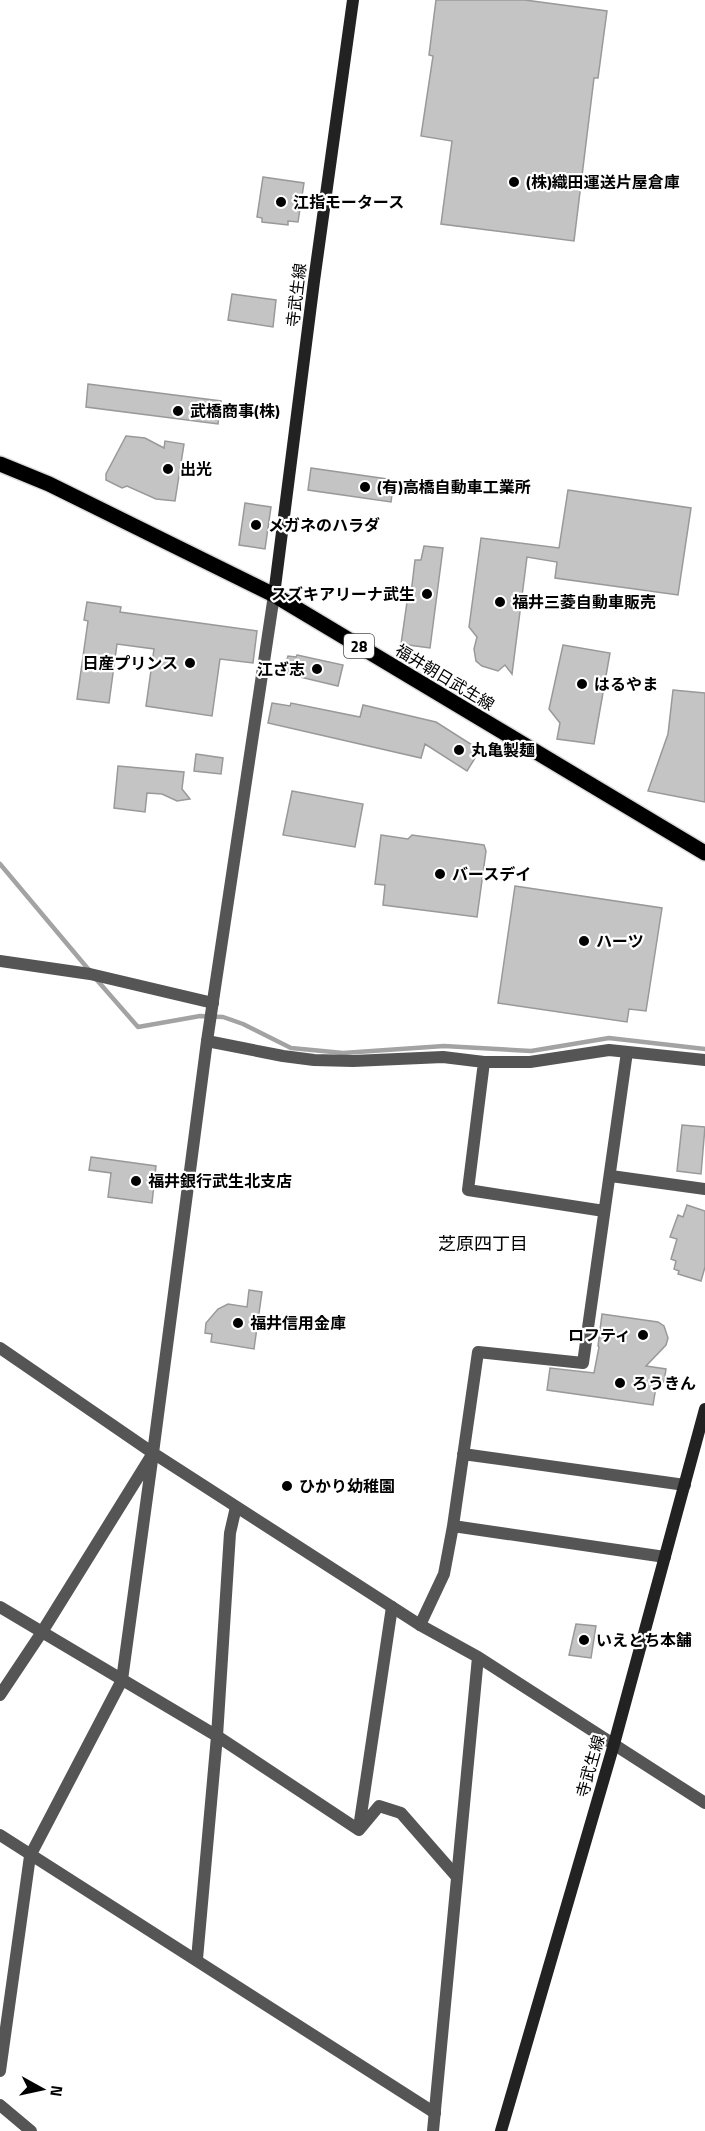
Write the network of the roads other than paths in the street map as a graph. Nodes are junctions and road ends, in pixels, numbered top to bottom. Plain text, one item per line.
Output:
1 (353, 0) edge
2 (0, 464) edge
3 (274, 595) junction
4 (705, 852) edge
5 (0, 960) edge
6 (213, 1003) junction
7 (207, 1041) junction
8 (627, 1052) junction
9 (705, 1060) edge
10 (484, 1062) junction
11 (611, 1176) junction
12 (705, 1189) edge
13 (604, 1211) junction
14 (0, 1348) edge
15 (705, 1409) edge
16 (153, 1454) junction
17 (463, 1454) junction
18 (684, 1485) junction
19 (236, 1507) junction
20 (453, 1526) junction
21 (665, 1557) junction
22 (0, 1607) edge
23 (393, 1607) junction
24 (420, 1625) junction
25 (42, 1632) junction
26 (478, 1658) junction
27 (122, 1680) junction
28 (0, 1695) edge
29 (217, 1736) junction
30 (614, 1744) junction
31 (705, 1803) edge
32 (359, 1830) junction
33 (0, 1835) edge
34 (30, 1856) junction
35 (457, 1877) junction
36 (197, 1959) junction
37 (0, 2072) edge
38 (0, 2105) edge
39 (435, 2113) junction
40 (31, 2131) edge
41 (433, 2131) edge
42 (501, 2131) edge

1 - 3 main road, 寺武生線
2 - 3 main road, 福井朝日武生線 / 28
3 - 4 main road, 福井朝日武生線 / 28
3 - 6 street
5 - 6 street
6 - 7 street
7 - 10 street
7 - 16 street
8 - 9 street
8 - 10 street
8 - 11 street
10 - 13 street
11 - 12 street
11 - 13 street
13 - 17 street
14 - 16 street
15 - 18 main road, 寺武生線
16 - 19 street
16 - 25 street
16 - 27 street
17 - 18 street
17 - 20 street
18 - 21 main road, 寺武生線
19 - 23 street
19 - 29 street
20 - 21 street
20 - 24 street
21 - 30 main road, 寺武生線
22 - 25 street
23 - 24 street
23 - 32 street
24 - 26 street
25 - 27 street
25 - 28 street
26 - 30 street
26 - 35 street
27 - 29 street
27 - 34 street
29 - 32 street
29 - 36 street
30 - 31 street
30 - 42 main road, 寺武生線
32 - 35 street
33 - 34 street
34 - 36 street
34 - 37 street
35 - 39 street
36 - 39 street
38 - 40 street
39 - 41 street

